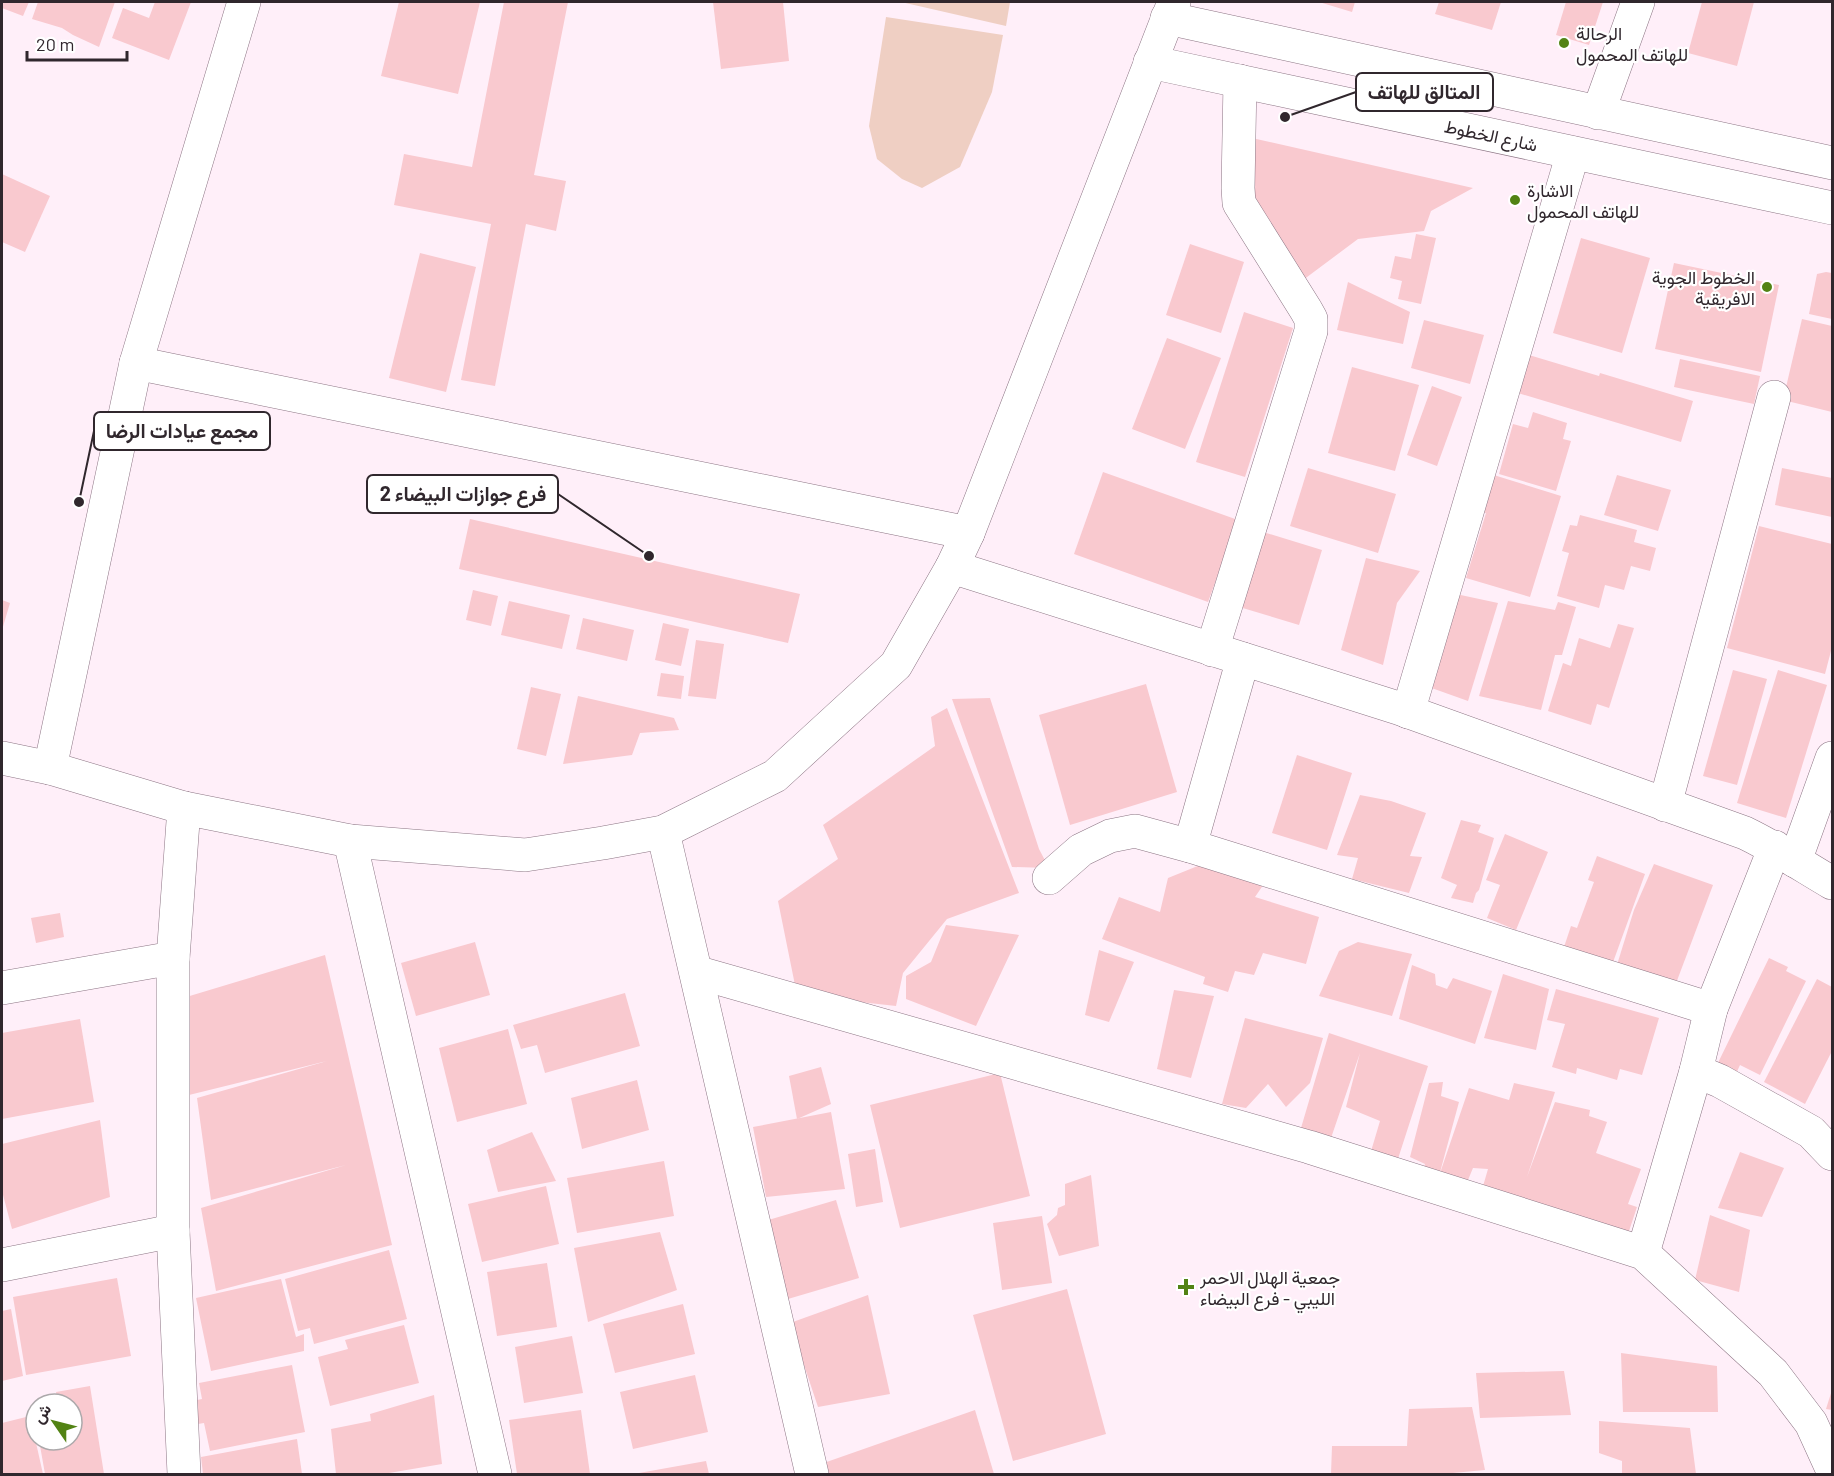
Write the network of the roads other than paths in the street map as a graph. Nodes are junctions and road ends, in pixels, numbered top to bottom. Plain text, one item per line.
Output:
1 (244, 2) edge
2 (1638, 2) edge
3 (1171, 10) edge
4 (1150, 62) junction
5 (1240, 81) junction
6 (1598, 113) junction
7 (1573, 153) junction
8 (1833, 163) edge
9 (1833, 208) edge
10 (136, 363) junction
11 (1774, 397) dead end
12 (968, 533) junction
13 (951, 567) junction
14 (1228, 654) junction
15 (1408, 712) junction
16 (2, 758) edge
17 (1833, 758) edge
18 (50, 768) junction
19 (1665, 805) junction
20 (184, 808) junction
21 (663, 832) junction
22 (350, 841) junction
23 (1190, 846) junction
24 (1785, 854) junction
25 (1049, 878) dead end
26 (1833, 883) edge
27 (172, 958) junction
28 (696, 972) junction
29 (2, 988) edge
30 (1712, 1009) junction
31 (1696, 1071) junction
32 (1833, 1154) edge
33 (173, 1231) junction
34 (1643, 1253) junction
35 (2, 1264) edge
36 (1833, 1469) edge
37 (184, 1474) edge
38 (495, 1474) edge
39 (812, 1474) edge

1 - 10 street
2 - 6 street
3 - 4 street
3 - 6 street
4 - 5 street, شارع الخطوط
4 - 12 street
5 - 7 street, شارع الخطوط
5 - 14 street
6 - 8 street
7 - 9 street, شارع الخطوط
7 - 15 street
10 - 12 street
10 - 18 street
11 - 19 street
12 - 13 street
13 - 14 street
13 - 21 street
14 - 15 street
14 - 23 street
15 - 19 street
16 - 18 street
17 - 24 street
18 - 20 street
19 - 24 street
20 - 22 street
20 - 27 street
21 - 22 street
21 - 28 street
22 - 38 street
23 - 25 street
23 - 30 street
24 - 26 street
24 - 30 street
27 - 29 street
27 - 33 street
28 - 34 street
28 - 39 street
30 - 31 street
31 - 32 street
31 - 34 street
33 - 35 street
33 - 37 street
34 - 36 street

